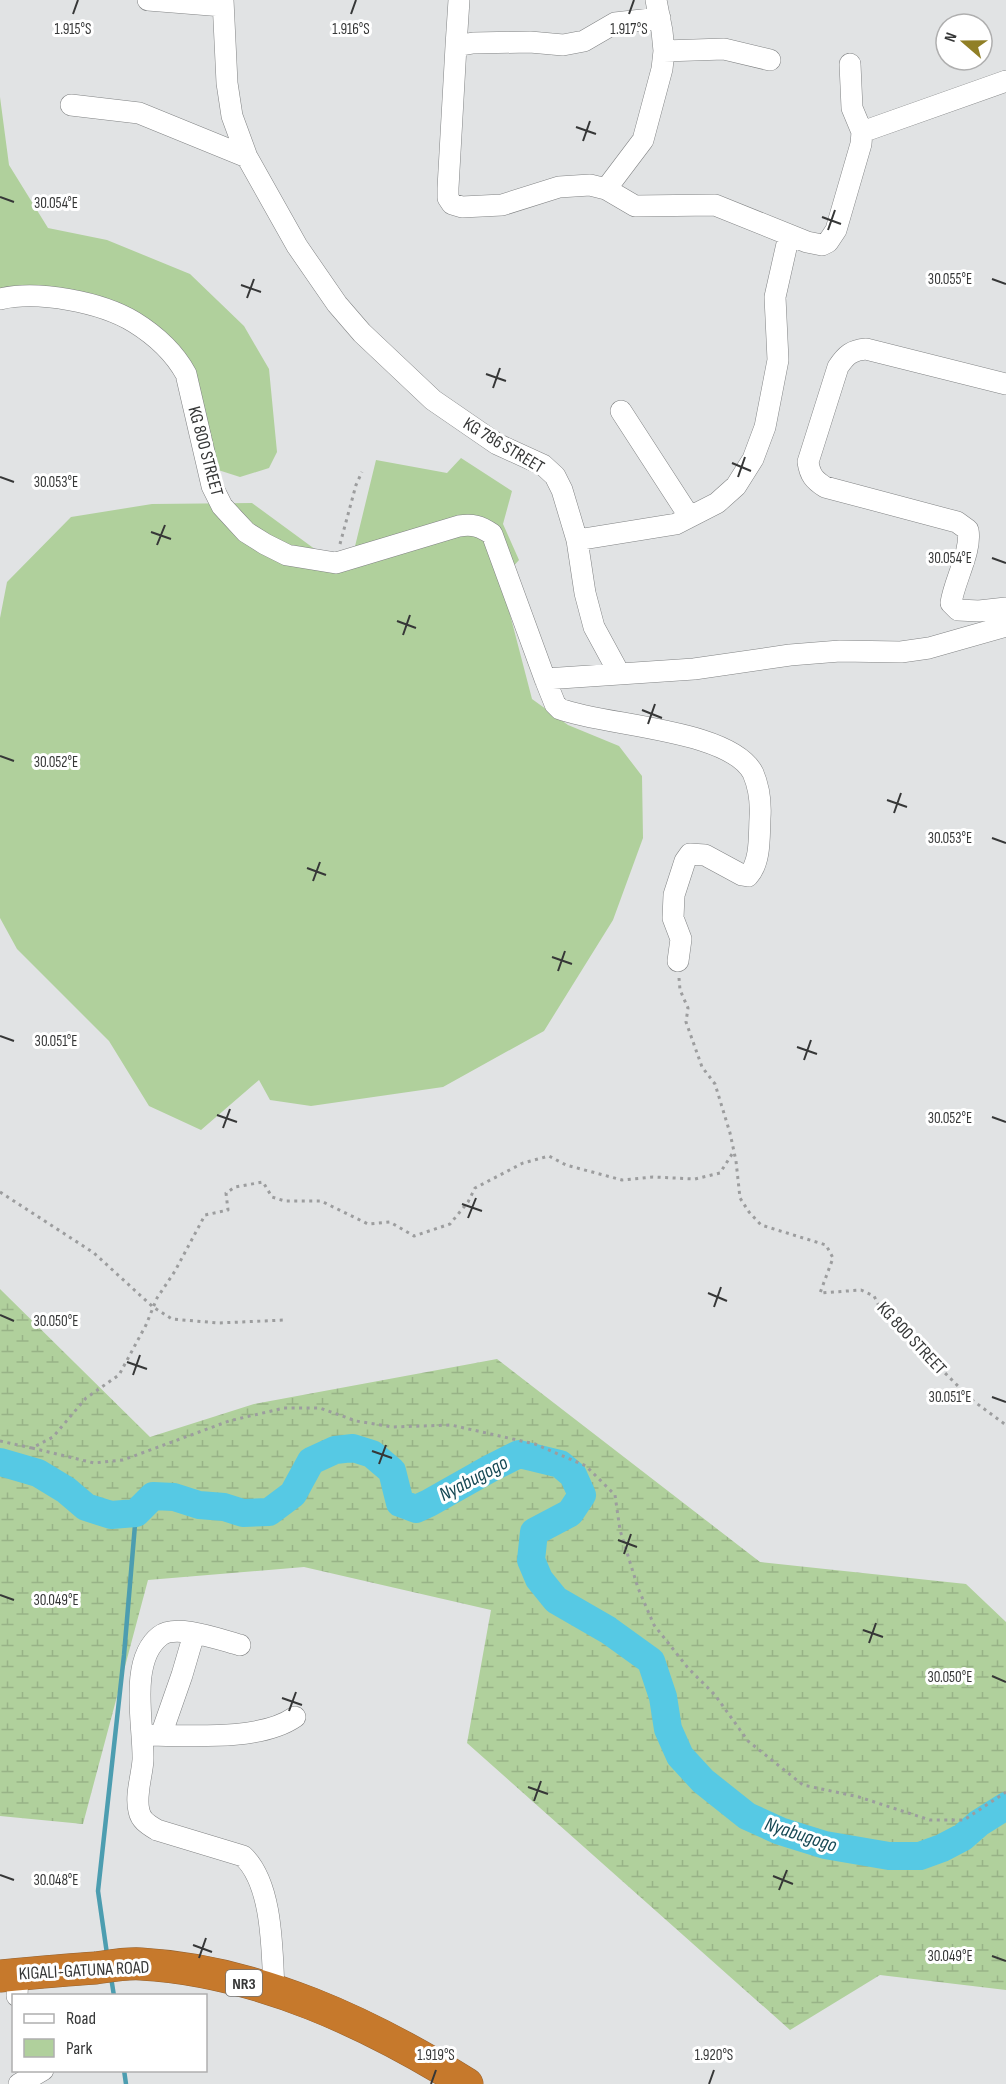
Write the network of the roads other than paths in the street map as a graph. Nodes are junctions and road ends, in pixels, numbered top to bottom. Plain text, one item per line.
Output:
1 (148, 0) edge
2 (459, 0) edge
3 (223, 3) edge
4 (658, 9) edge
5 (456, 46) junction
6 (664, 51) junction
7 (770, 60) dead end
8 (850, 64) dead end
9 (1006, 81) edge
10 (71, 105) dead end
11 (862, 132) junction
12 (247, 157) junction
13 (606, 189) junction
14 (789, 235) junction
15 (0, 299) edge
16 (1006, 384) edge
17 (621, 411) dead end
18 (689, 516) junction
19 (578, 540) junction
20 (1006, 608) edge
21 (1006, 626) edge
22 (619, 673) junction
23 (545, 679) junction
24 (678, 962) road end
25 (194, 1634) junction
26 (240, 1646) dead end
27 (295, 1717) dead end
28 (152, 1735) junction
29 (12, 1982) edge
30 (274, 1990) junction
31 (40, 2072) edge
32 (19, 2084) edge
33 (467, 2084) edge

1 - 3 street
2 - 5 street
3 - 12 street, KG 786 STREET
4 - 5 street
4 - 6 street
5 - 13 street
6 - 7 street
6 - 13 street
8 - 11 street
9 - 11 street
10 - 12 street
11 - 14 street
12 - 19 street, KG 786 STREET
13 - 14 street
14 - 18 street
15 - 23 street, KG 800 STREET
16 - 20 street
17 - 18 street
18 - 19 street
19 - 22 street, KG 786 STREET
21 - 22 street
22 - 23 street
23 - 24 street, KG 800 STREET
25 - 26 street
25 - 28 street
25 - 28 street
27 - 28 street
28 - 30 street
29 - 30 highway, KIGALI-GATUNA ROAD / NR3
30 - 33 highway, KIGALI-GATUNA ROAD / NR3
31 - 32 street

